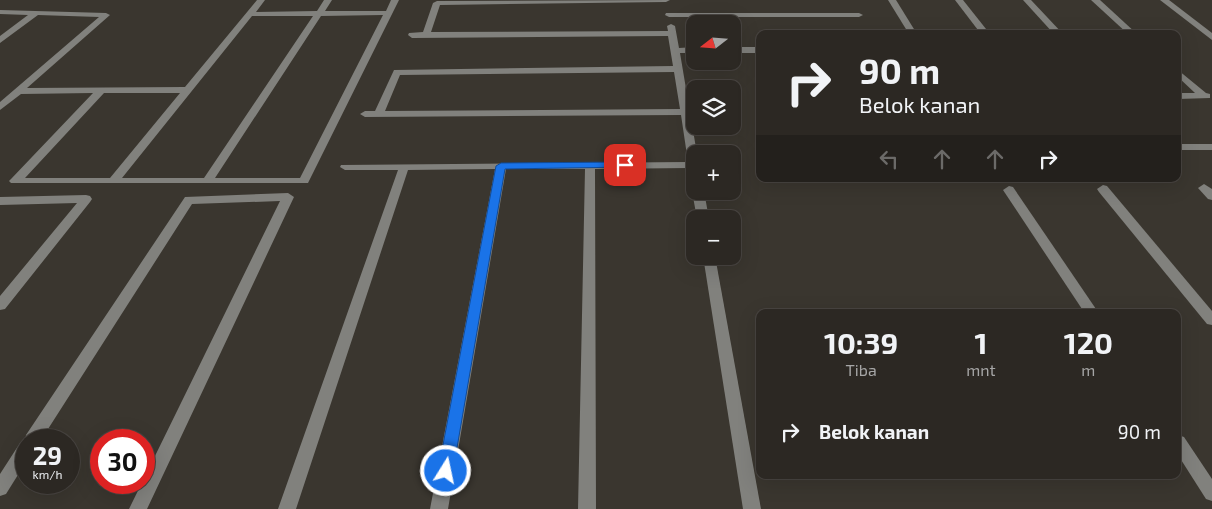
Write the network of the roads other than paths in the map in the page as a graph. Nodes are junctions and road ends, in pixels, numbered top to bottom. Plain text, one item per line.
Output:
1 (261, 0) edge
2 (328, 0) edge
3 (395, 0) edge
4 (666, 0) edge
5 (892, 0) edge
6 (959, 0) edge
7 (1027, 0) edge
8 (1095, 0) edge
9 (1164, 0) edge
10 (0, 12) edge
11 (37, 12) junction
12 (319, 13) junction
13 (388, 13) junction
14 (250, 14) junction
15 (669, 15) junction
16 (858, 15) dead end
17 (911, 30) edge
18 (983, 30) edge
19 (1055, 30) edge
20 (1129, 30) edge
21 (672, 33) junction
22 (412, 35) dead end
23 (426, 35) junction
24 (1212, 37) edge
25 (0, 40) edge
26 (686, 50) edge
27 (741, 50) edge
28 (756, 50) edge
29 (675, 51) junction
30 (678, 69) junction
31 (1181, 75) edge
32 (102, 90) junction
33 (188, 90) junction
34 (18, 91) junction
35 (1181, 96) edge
36 (1208, 96) edge
37 (0, 107) edge
38 (685, 112) junction
39 (365, 114) dead end
40 (379, 114) junction
41 (690, 145) edge
42 (1181, 147) edge
43 (1212, 147) edge
44 (501, 166) junction
45 (590, 166) junction
46 (345, 167) dead end
47 (404, 167) junction
48 (686, 168) edge
49 (114, 180) junction
50 (208, 180) junction
51 (1103, 189) dead end
52 (1008, 190) dead end
53 (0, 201) edge
54 (711, 265) edge
55 (0, 305) edge
56 (1089, 309) edge
57 (1212, 320) edge
58 (39, 429) edge
59 (1181, 446) edge
60 (15, 465) edge
61 (0, 488) edge
62 (1212, 493) edge
63 (138, 509) edge
64 (287, 509) edge
65 (439, 509) edge
66 (587, 509) edge
67 (752, 509) edge

1 - 14 street
2 - 12 street
3 - 13 street
4 - 15 street
4 - 23 street
5 - 17 street
6 - 18 street
7 - 19 street
8 - 20 street
9 - 24 street
10 - 11 street
11 - 25 street
11 - 34 street
12 - 13 street
12 - 14 street
12 - 50 street
13 - 50 street
14 - 33 street
15 - 16 street
15 - 21 street
21 - 23 street
21 - 29 street
22 - 23 street
26 - 29 street
27 - 28 street
29 - 30 street
30 - 38 street
30 - 40 street
31 - 36 street
32 - 33 street
32 - 34 street
32 - 49 street
33 - 49 street
34 - 37 street
35 - 36 street
38 - 40 street
38 - 41 street
39 - 40 street
42 - 43 street
44 - 45 street
44 - 47 street
44 - 65 street
45 - 48 street
45 - 66 street
46 - 47 street
47 - 64 street
49 - 50 street
51 - 57 street
52 - 56 street
53 - 55 street
54 - 67 street
58 - 63 street
59 - 62 street
60 - 61 street

